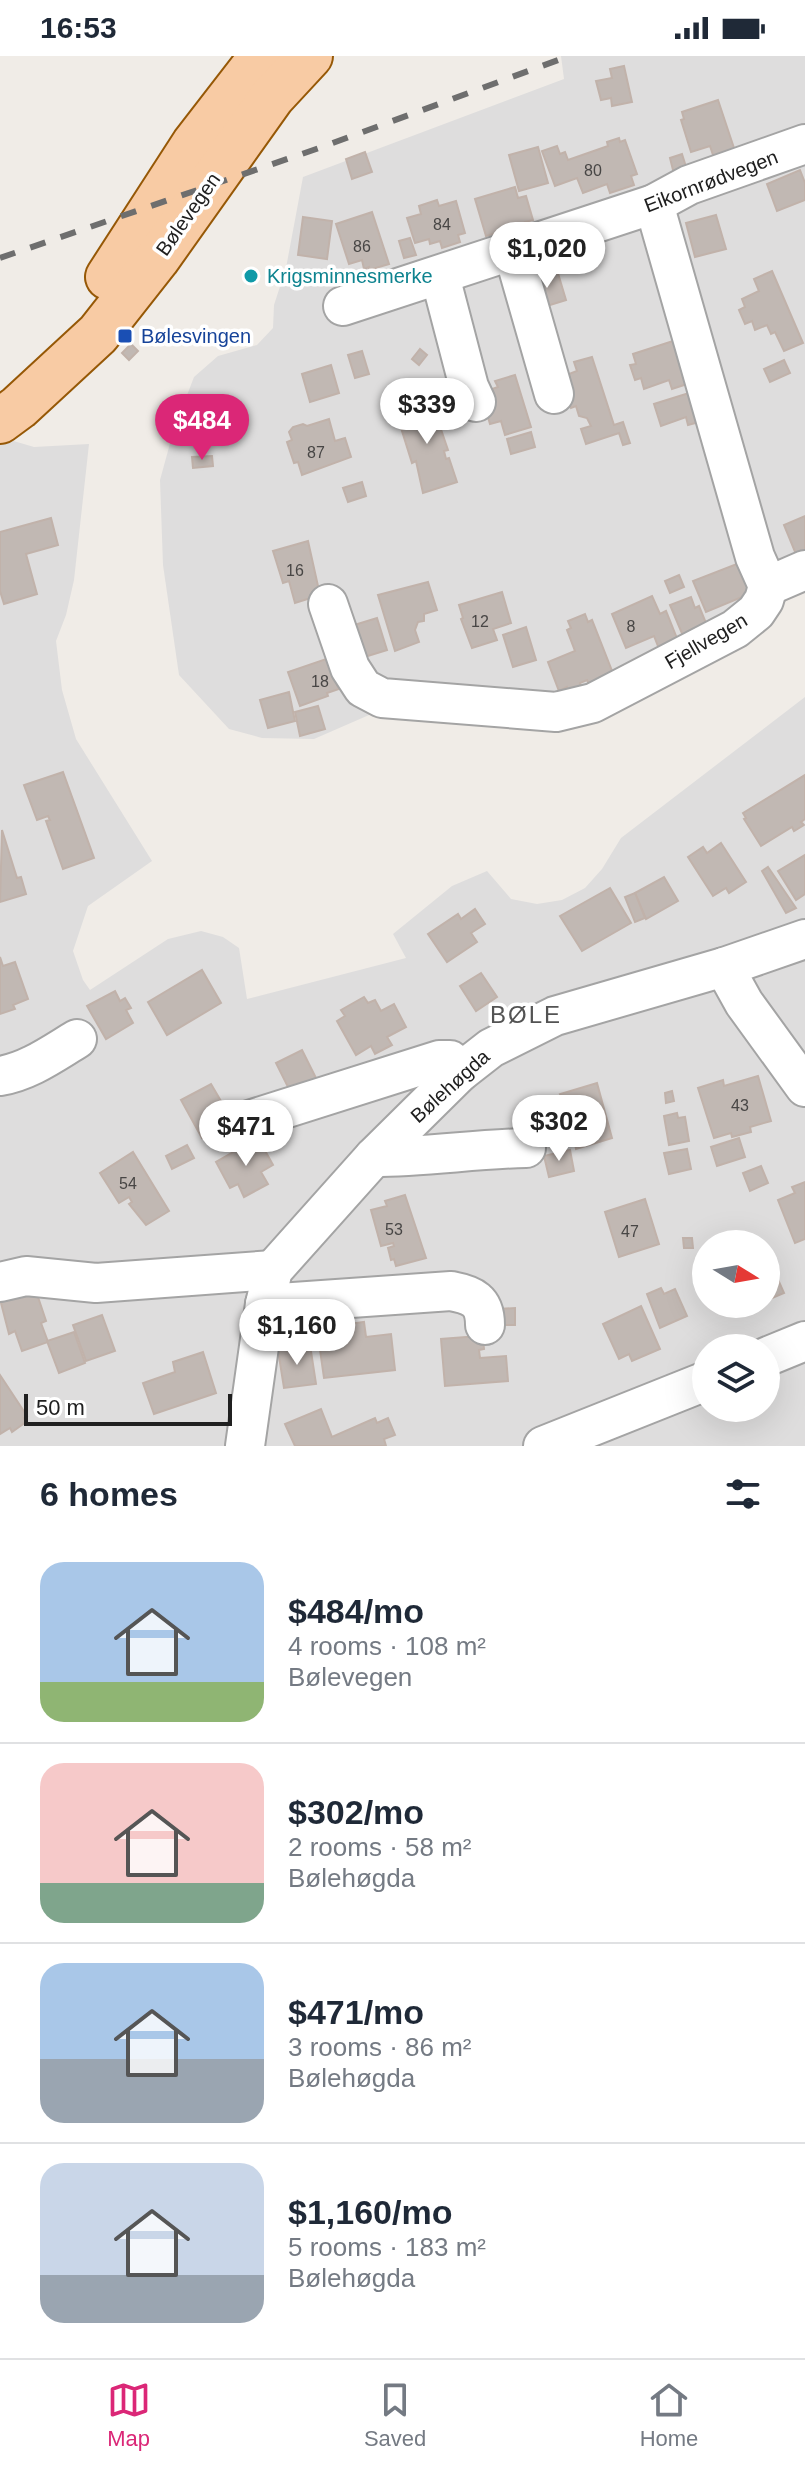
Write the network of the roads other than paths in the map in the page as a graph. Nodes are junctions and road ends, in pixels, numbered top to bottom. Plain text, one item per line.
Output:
1 (262, 56) edge
2 (310, 56) edge
3 (805, 144) edge
4 (654, 204) junction
5 (513, 251) junction
6 (440, 276) junction
7 (343, 306) dead end
8 (49, 366) junction
9 (554, 394) dead end
10 (0, 396) edge
11 (476, 402) dead end
12 (0, 421) edge
13 (784, 579) edge
14 (328, 604) dead end
15 (805, 939) edge
16 (724, 967) junction
17 (77, 1039) dead end
18 (459, 1073) junction
19 (0, 1076) edge
20 (805, 1087) edge
21 (243, 1122) dead end
22 (526, 1148) dead end
23 (374, 1157) junction
24 (0, 1282) edge
25 (269, 1287) junction
26 (485, 1325) dead end
27 (805, 1341) edge
28 (780, 1351) edge
29 (692, 1387) edge
30 (245, 1446) edge
31 (543, 1446) edge

1 - 8 main road, Bølevegen
2 - 8 main road, Bølevegen
3 - 4 street, Eikornrødvegen
4 - 5 street, Eikornrødvegen
4 - 13 street, Fjellvegen
5 - 6 street, Eikornrødvegen
5 - 9 street
6 - 7 street, Eikornrødvegen
6 - 11 street
8 - 10 main road
8 - 12 main road
13 - 14 street, Fjellvegen
15 - 16 street, Bølehøgda
16 - 18 street, Bølehøgda
16 - 20 street
17 - 19 street
18 - 21 street
18 - 23 street, Bølehøgda
22 - 23 street
23 - 25 street, Bølehøgda
24 - 25 street
25 - 26 street
25 - 30 street
27 - 28 street
29 - 31 street

